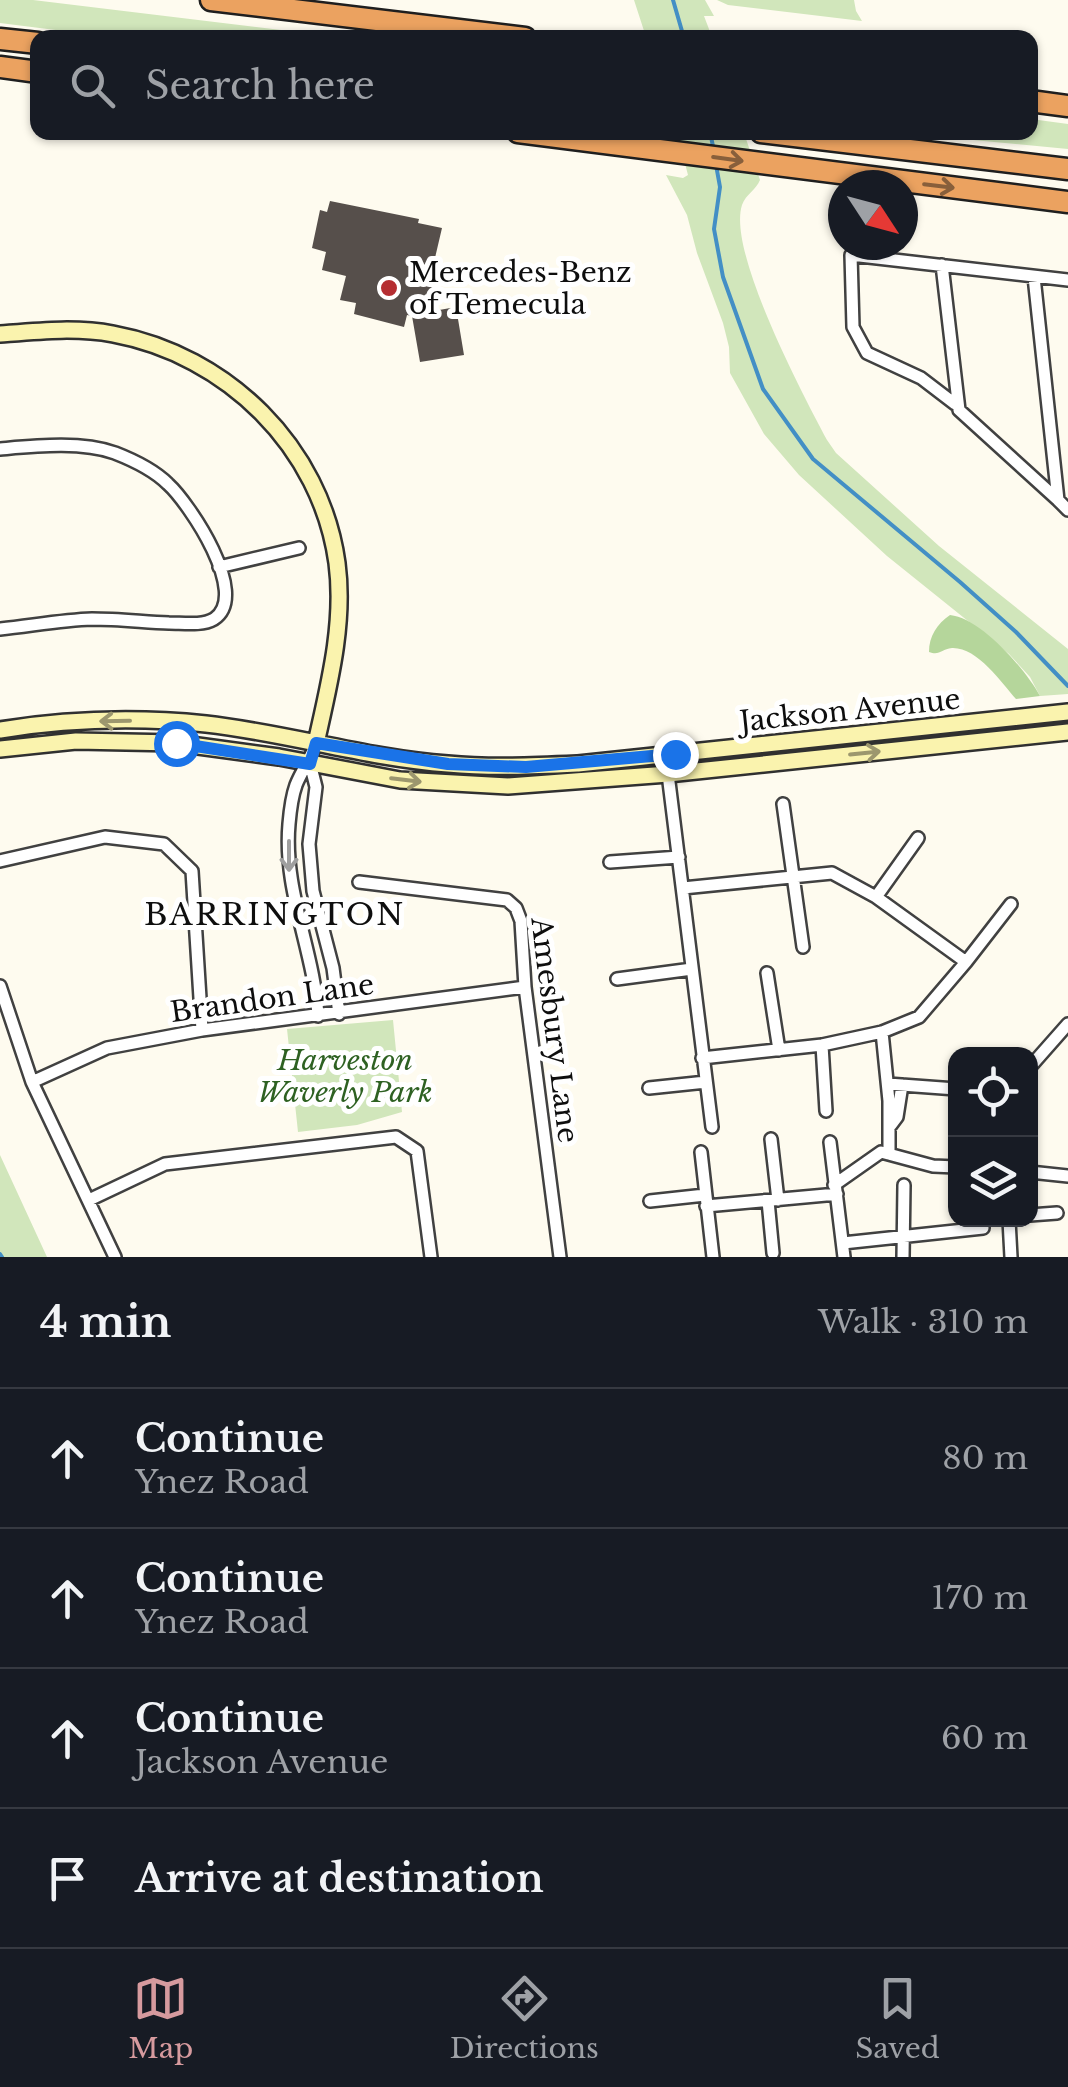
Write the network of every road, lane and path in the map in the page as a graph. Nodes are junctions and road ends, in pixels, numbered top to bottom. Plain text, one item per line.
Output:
1 (211, 0) edge
2 (459, 30) edge
3 (0, 39) edge
4 (30, 42) edge
5 (0, 68) edge
6 (30, 71) edge
7 (1038, 91) edge
8 (1068, 93) edge
9 (1038, 102) edge
10 (1068, 106) edge
11 (580, 140) edge
12 (821, 140) edge
13 (1068, 169) edge
14 (1068, 202) edge
15 (942, 265) junction
16 (1034, 277) junction
17 (1068, 280) edge
18 (0, 334) edge
19 (956, 404) junction
20 (0, 449) edge
21 (1058, 500) junction
22 (1068, 510) edge
23 (298, 548) dead end
24 (219, 566) junction
25 (0, 629) edge
26 (1068, 712) edge
27 (0, 730) edge
28 (1068, 732) edge
29 (316, 743) junction
30 (766, 744) junction
31 (0, 749) edge
32 (310, 764) junction
33 (768, 764) junction
34 (668, 774) junction
35 (783, 804) dead end
36 (918, 838) dead end
37 (679, 856) junction
38 (0, 861) edge
39 (610, 862) dead end
40 (791, 876) junction
41 (359, 882) dead end
42 (683, 888) junction
43 (876, 897) junction
44 (1011, 904) dead end
45 (804, 946) dead end
46 (966, 962) junction
47 (692, 969) junction
48 (768, 974) dead end
49 (617, 978) dead end
50 (0, 986) edge
51 (524, 987) junction
52 (340, 1014) junction
53 (318, 1016) junction
54 (1068, 1024) edge
55 (202, 1030) junction
56 (882, 1032) junction
57 (1063, 1041) edge
58 (822, 1045) junction
59 (779, 1050) junction
60 (702, 1058) junction
61 (1038, 1061) edge
62 (32, 1082) junction
63 (706, 1082) junction
64 (895, 1085) junction
65 (649, 1088) dead end
66 (948, 1088) edge
67 (826, 1111) dead end
68 (712, 1127) dead end
69 (772, 1139) dead end
70 (830, 1142) dead end
71 (701, 1152) dead end
72 (885, 1153) junction
73 (948, 1167) edge
74 (1038, 1173) edge
75 (1068, 1176) edge
76 (904, 1185) dead end
77 (835, 1189) junction
78 (89, 1200) junction
79 (773, 1200) junction
80 (650, 1201) dead end
81 (706, 1201) junction
82 (1057, 1213) dead end
83 (1038, 1214) edge
84 (1009, 1227) edge
85 (983, 1228) dead end
86 (901, 1238) junction
87 (843, 1243) junction
88 (773, 1253) dead end
89 (431, 1256) edge
90 (115, 1257) edge
91 (417, 1257) edge
92 (560, 1257) edge
93 (713, 1257) edge
94 (844, 1257) edge
95 (903, 1257) edge
96 (1011, 1257) edge

1 - 2 highway
3 - 4 highway
5 - 6 highway
7 - 8 highway
9 - 10 highway
11 -> 14 highway
12 - 13 highway
15 - 16 street
15 - 19 street
15 - 19 street
16 - 17 street
16 - 21 street
18 - 29 main road
19 - 21 street
20 - 24 street
21 - 22 street
23 - 24 street
24 - 25 street
26 - 30 main road, Jackson Avenue
29 -> 27 main road, Jackson Avenue
33 -> 28 main road, Jackson Avenue
29 - 30 main road, Jackson Avenue
29 - 32 street
30 - 33 main road
31 - 32 main road, Jackson Avenue
32 -> 34 main road, Jackson Avenue
32 - 52 street
32 -> 53 street
33 - 34 main road, Jackson Avenue
34 - 37 street
35 - 40 street
36 - 43 street
37 - 39 street
37 - 42 street
38 - 55 street
40 - 42 street
40 - 43 street
40 - 45 street
41 - 51 street, Amesbury Lane
42 - 47 street
43 - 46 street
44 - 46 street
46 - 56 street
47 - 49 street
47 - 60 street
48 - 59 street
50 - 62 street
51 - 52 street, Brandon Lane
51 - 92 street, Amesbury Lane
52 - 53 street, Brandon Lane
53 - 55 street, Brandon Lane
54 - 57 street
55 - 62 street, Brandon Lane
56 - 58 street
56 - 64 street
57 - 61 street
58 - 59 street
58 - 67 street
59 - 60 street
60 - 63 street
62 - 78 street
63 - 65 street
63 - 68 street
64 - 66 street
64 - 72 street
69 - 79 street
70 - 77 street
71 - 81 street
72 - 73 street
72 - 77 street
74 - 75 street
76 - 86 street
77 - 79 street
77 - 87 street
78 - 89 street
78 - 90 street
79 - 81 street
79 - 88 street
80 - 81 street
81 - 93 street
82 - 83 street
84 - 96 street
85 - 86 street
86 - 87 street
86 - 95 street
87 - 94 street
89 - 91 street

